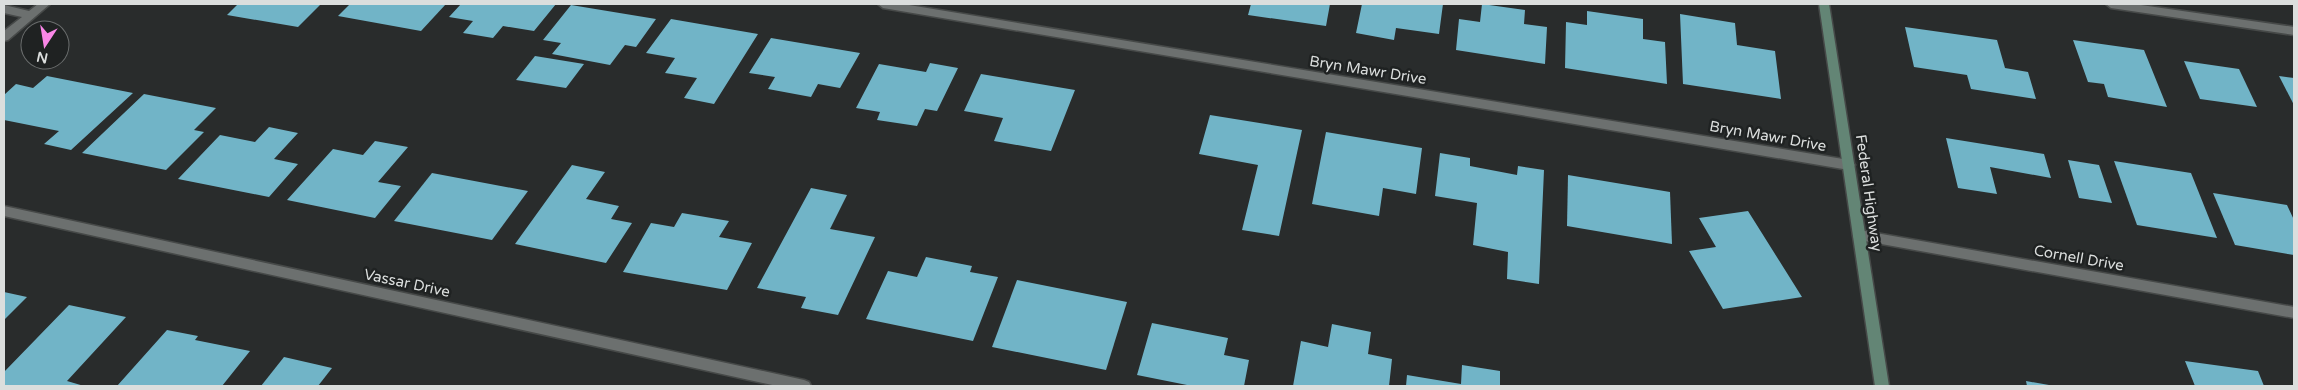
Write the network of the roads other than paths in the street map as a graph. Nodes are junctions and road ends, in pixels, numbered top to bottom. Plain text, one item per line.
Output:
1 (45, 4) edge
2 (884, 4) edge
3 (1824, 4) edge
4 (2111, 4) edge
5 (4, 9) edge
6 (32, 15) junction
7 (2294, 31) edge
8 (4, 38) edge
9 (1848, 165) junction
10 (4, 211) edge
11 (1858, 235) junction
12 (2294, 313) edge
13 (804, 386) edge
14 (1882, 386) edge

1 - 6 street
2 - 9 street, Bryn Mawr Drive
3 - 9 main road, Federal Highway
4 - 7 street
5 - 6 street
6 - 8 street
9 - 11 main road, Federal Highway
10 - 13 street, Vassar Drive
11 - 12 street, Cornell Drive
11 - 14 main road, Federal Highway

